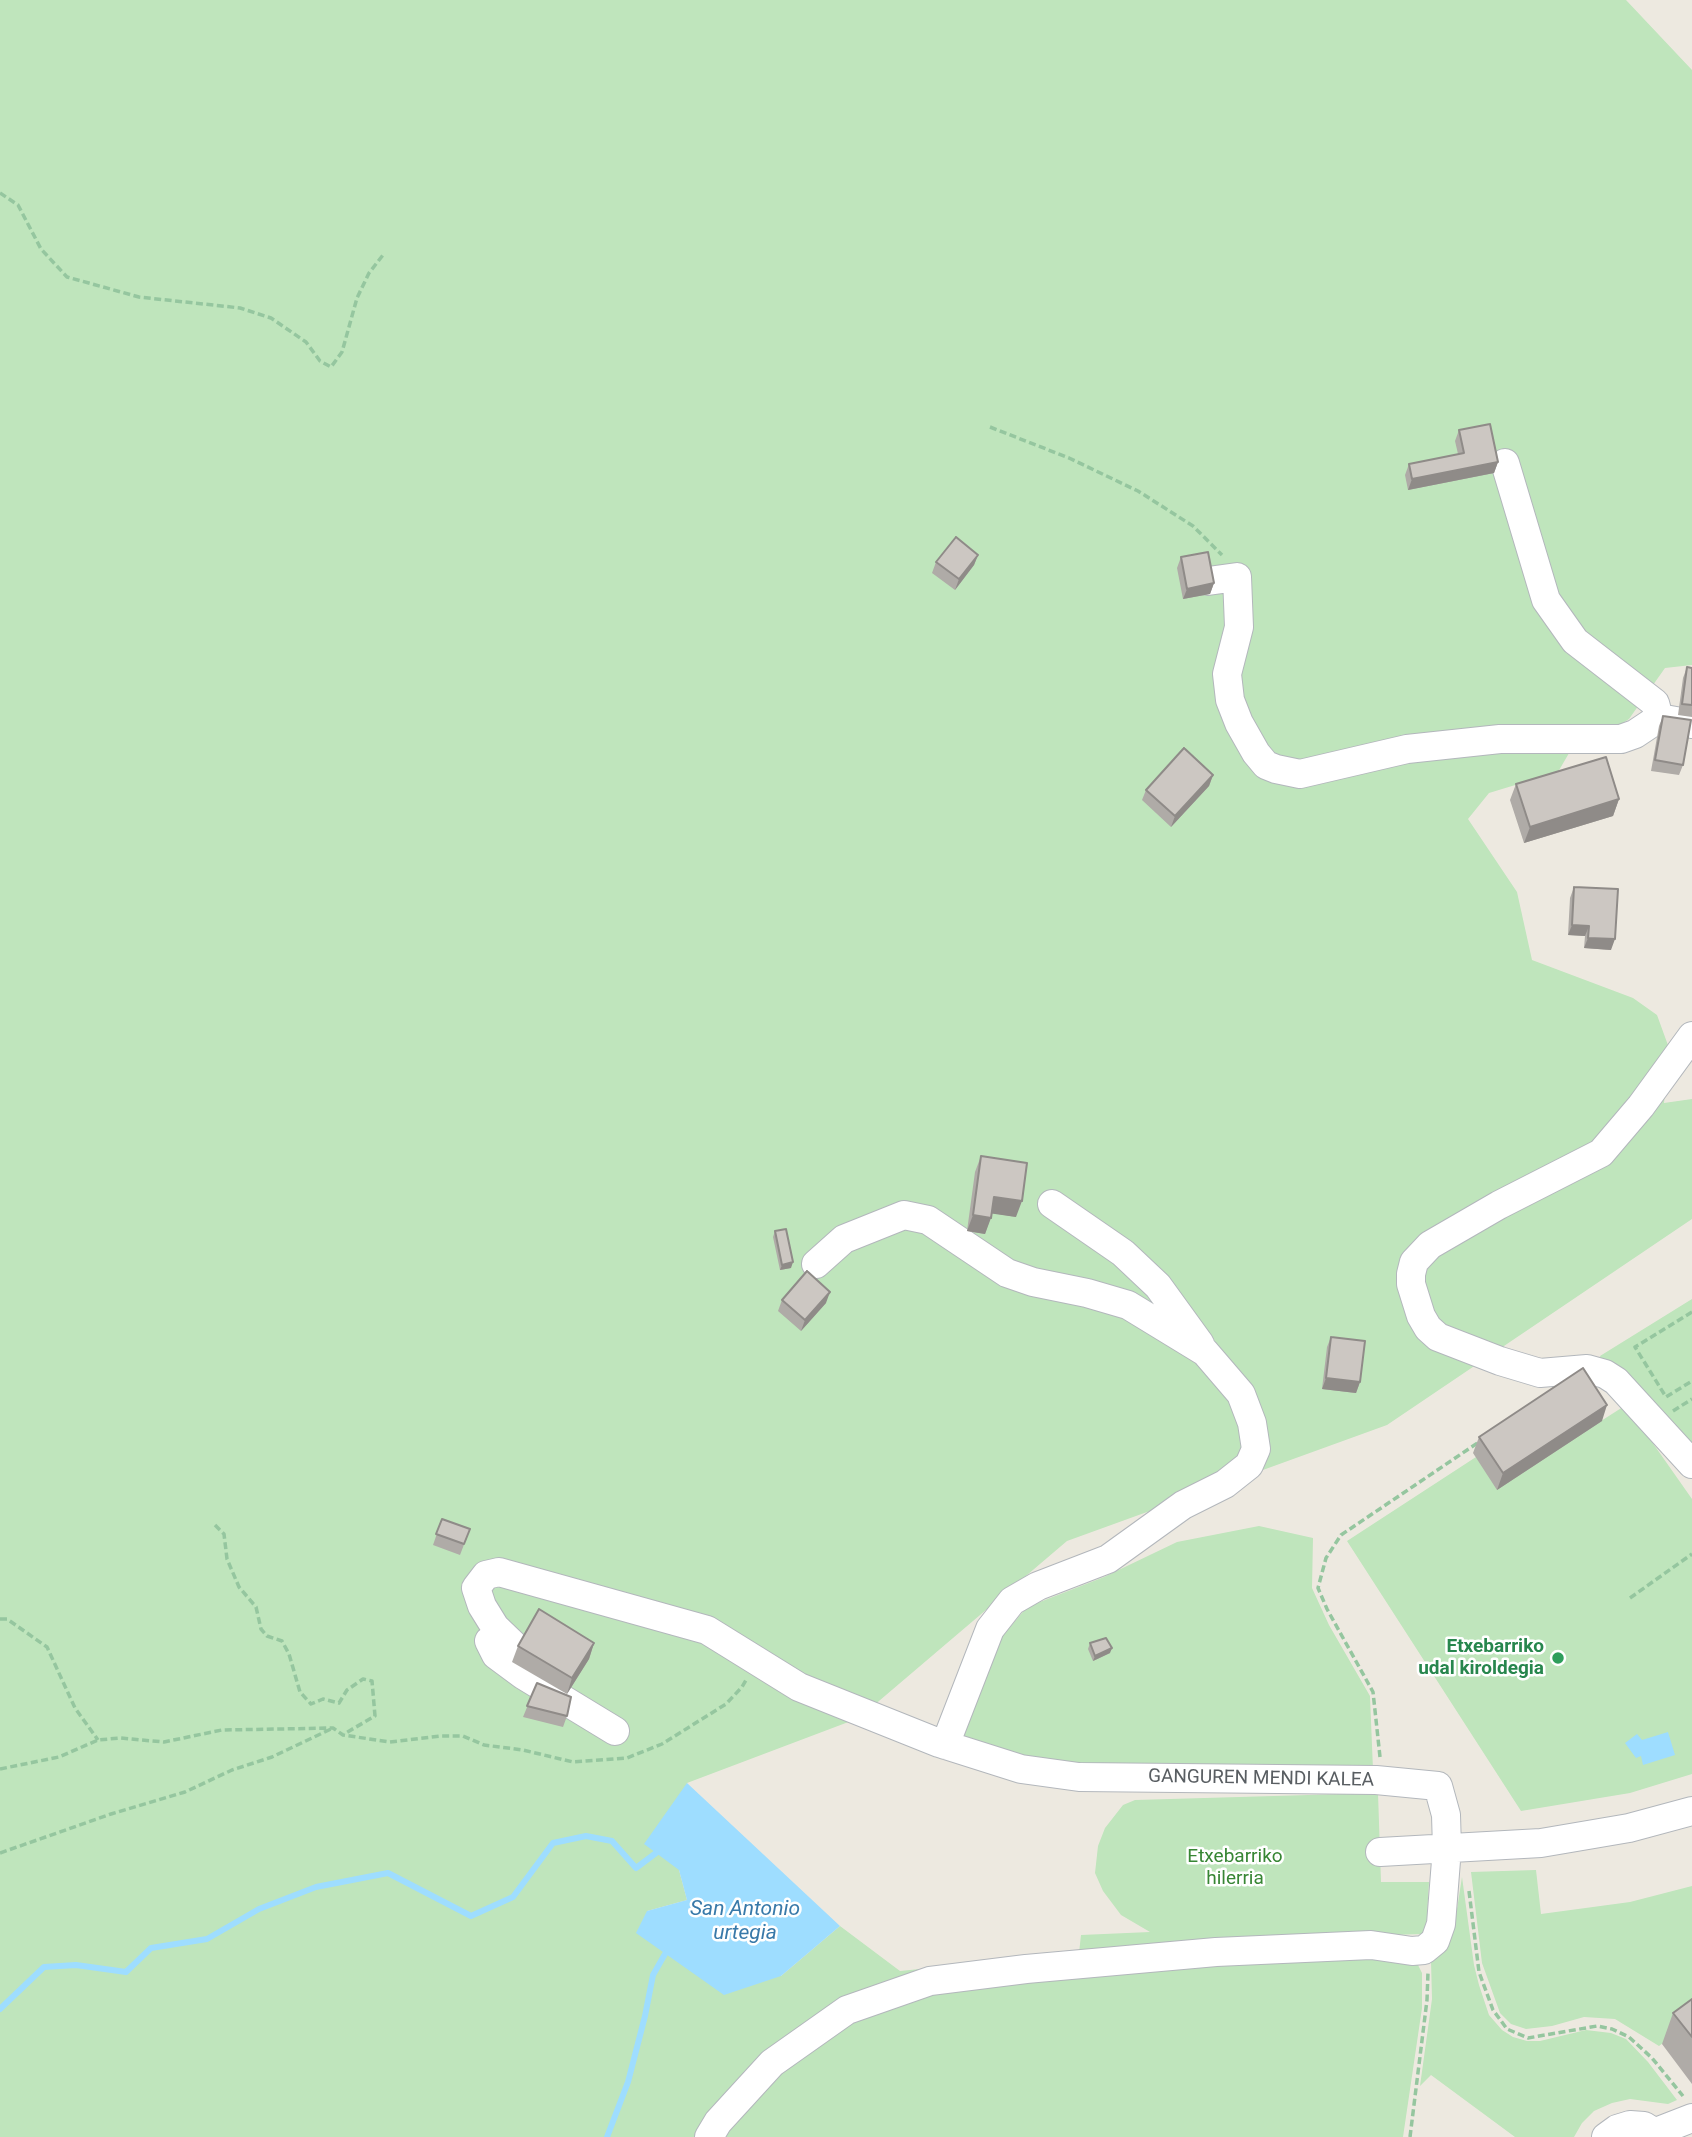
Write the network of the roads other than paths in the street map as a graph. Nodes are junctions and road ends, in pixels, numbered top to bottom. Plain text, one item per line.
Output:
1 (1506, 463) dead end
2 (1208, 581) edge
3 (1659, 718) junction
4 (1692, 724) edge
5 (1692, 1036) edge
6 (1052, 1204) dead end
7 (816, 1264) dead end
8 (1205, 1352) junction
9 (1692, 1464) edge
10 (476, 1588) junction
11 (519, 1650) edge
12 (615, 1731) dead end
13 (944, 1745) junction
14 (1692, 1811) edge
15 (1447, 1848) junction
16 (1380, 1852) dead end
17 (1689, 2114) edge
18 (1667, 2135) edge
19 (709, 2137) edge
20 (1606, 2137) edge

1 - 3 street
2 - 3 street
3 - 4 street
5 - 9 street
6 - 8 street
7 - 8 street
8 - 13 street
10 - 11 street
10 - 12 street
10 - 13 street, GANGUREN MENDI KALEA
13 - 15 street, GANGUREN MENDI KALEA
14 - 15 street
15 - 16 street
15 - 19 street
17 - 18 street
18 - 20 street

